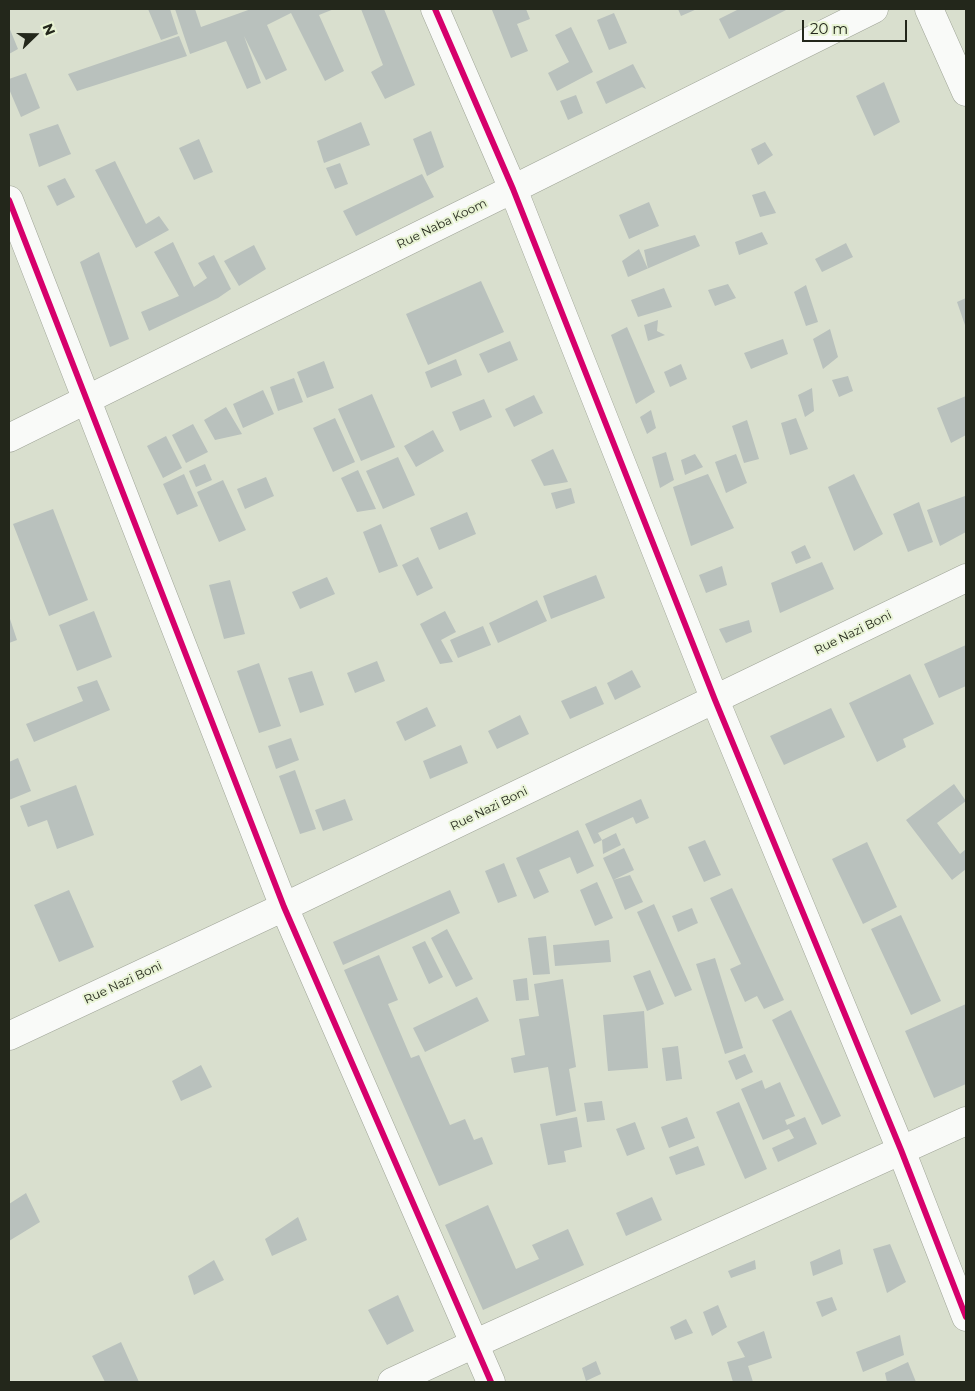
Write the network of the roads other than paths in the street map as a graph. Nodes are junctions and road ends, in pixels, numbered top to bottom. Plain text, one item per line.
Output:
1 (434, 9) edge
2 (874, 9) edge
3 (929, 9) edge
4 (966, 92) edge
5 (513, 189) junction
6 (9, 200) edge
7 (87, 399) junction
8 (9, 438) edge
9 (966, 578) edge
10 (715, 700) junction
11 (284, 908) junction
12 (9, 1036) edge
13 (966, 1121) edge
14 (901, 1150) junction
15 (966, 1317) edge
16 (474, 1344) junction
17 (392, 1382) edge
18 (491, 1382) edge

1 - 5 street
2 - 5 street, Rue Naba Koom
3 - 4 street
5 - 7 street, Rue Naba Koom
5 - 10 street
6 - 7 street
7 - 8 street, Rue Naba Koom
7 - 11 street
9 - 10 street, Rue Nazi Boni
10 - 11 street, Rue Nazi Boni
10 - 14 street
11 - 12 street, Rue Nazi Boni
11 - 16 street
13 - 14 street
14 - 15 street
14 - 16 street
16 - 17 street
16 - 18 street

